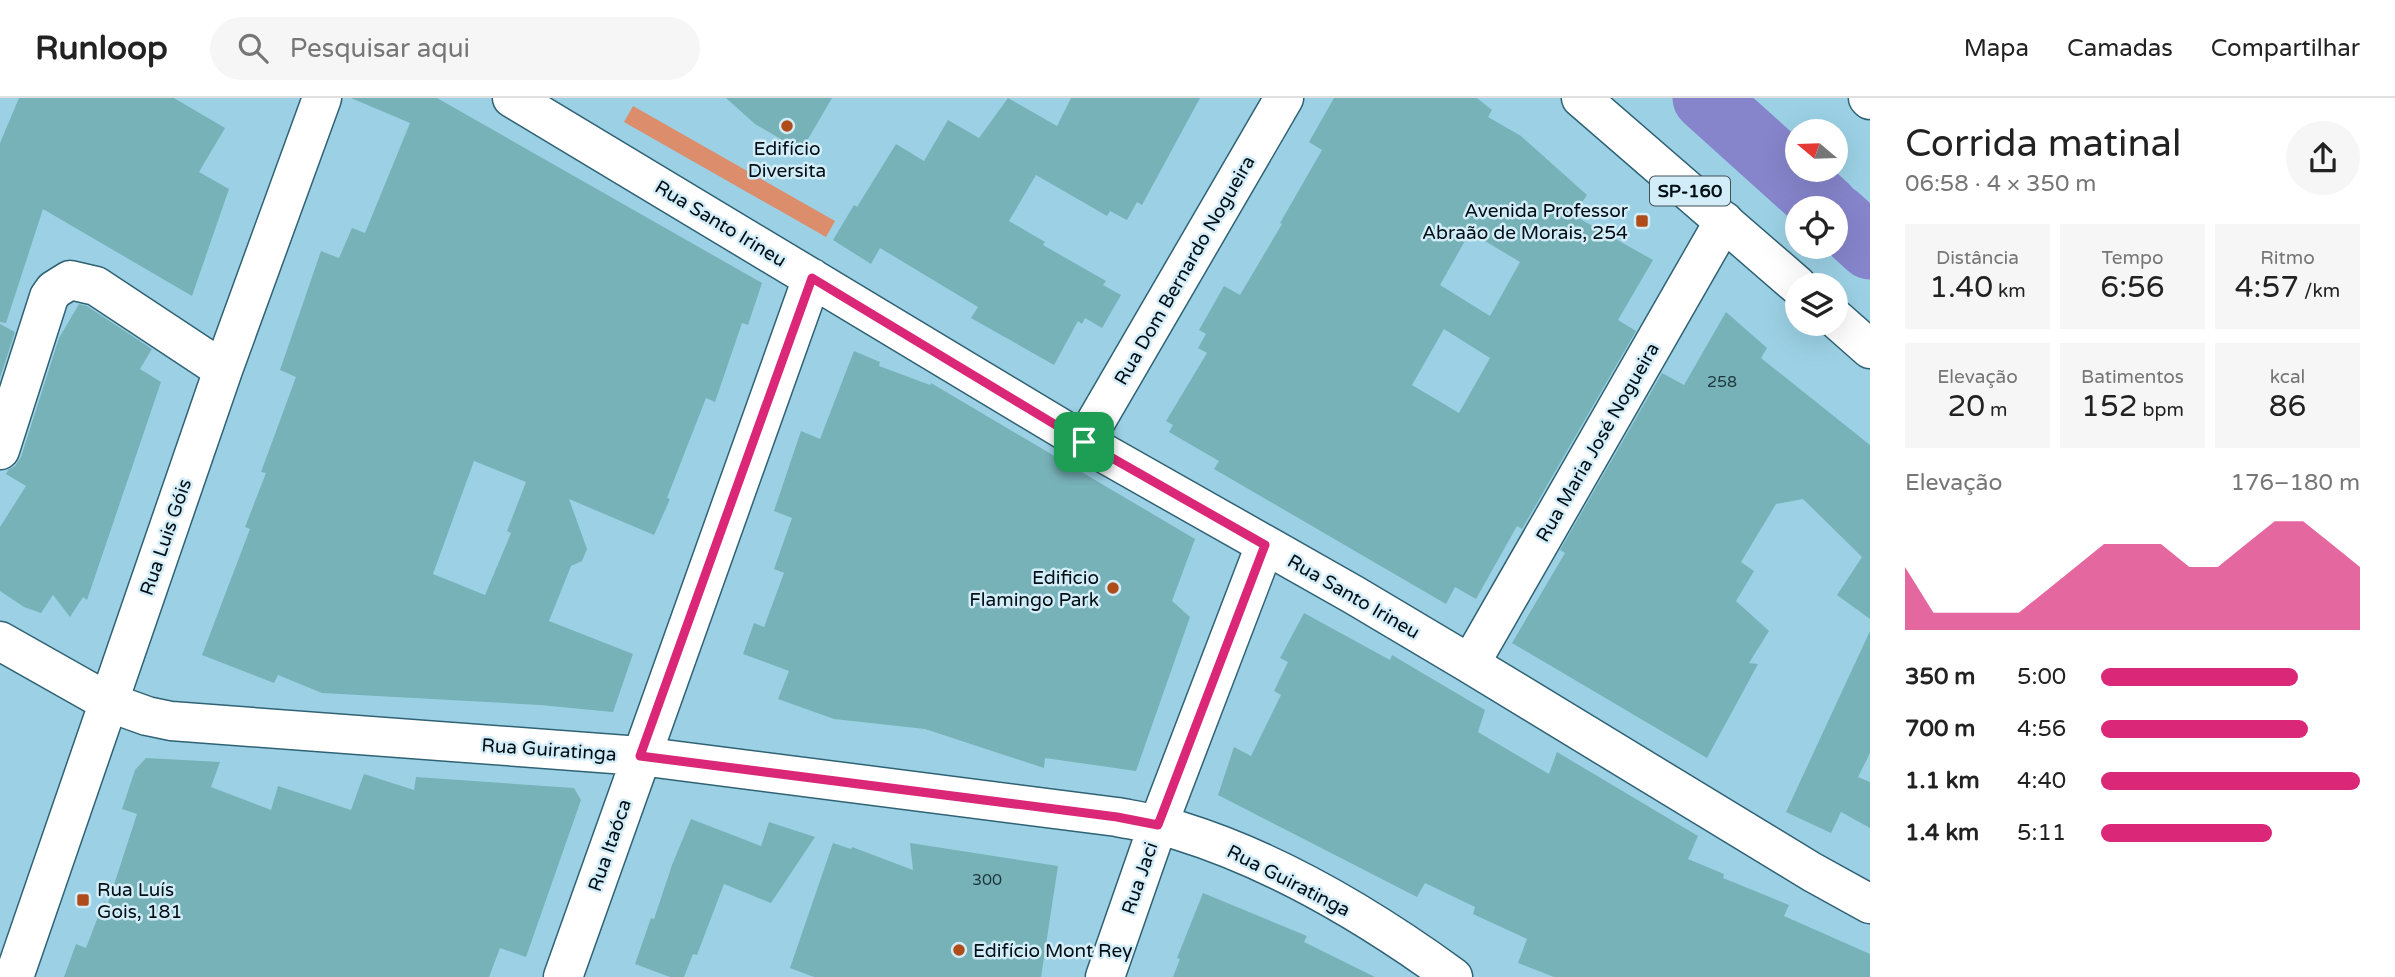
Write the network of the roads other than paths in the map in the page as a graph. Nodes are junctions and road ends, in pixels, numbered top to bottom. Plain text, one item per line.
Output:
1 (322, 98) edge
2 (512, 98) edge
3 (1284, 98) edge
4 (1581, 98) edge
5 (1724, 221) junction
6 (1785, 274) edge
7 (812, 278) junction
8 (1848, 330) edge
9 (1870, 349) edge
10 (223, 370) junction
11 (1084, 442) junction
12 (0, 450) edge
13 (1265, 545) junction
14 (0, 640) edge
15 (1470, 664) junction
16 (108, 702) junction
17 (640, 756) junction
18 (1158, 825) junction
19 (1870, 904) edge
20 (14, 977) edge
21 (563, 977) edge
22 (1105, 977) edge
23 (1453, 977) edge

1 - 10 street, Rua Luis Góis
2 - 7 street, Rua Santo Irineu
3 - 11 street, Rua Dom Bernardo Nogueira
4 - 5 street, SP-160
5 - 6 street, SP-160
5 - 15 street, Rua Maria José Nogueira
7 - 11 street, Rua Santo Irineu
7 - 17 street, Rua Itaóca
8 - 9 street
10 - 12 street
10 - 16 street, Rua Luis Góis
11 - 13 street, Rua Santo Irineu
13 - 15 street, Rua Santo Irineu
13 - 18 street, Rua Jaci
14 - 16 street, Rua Guiratinga
15 - 19 street, Rua Santo Irineu
16 - 17 street, Rua Guiratinga
16 - 20 street, Rua Luis Góis
17 - 18 street, Rua Guiratinga
17 - 21 street, Rua Itaóca
18 - 22 street, Rua Jaci
18 - 23 street, Rua Guiratinga

